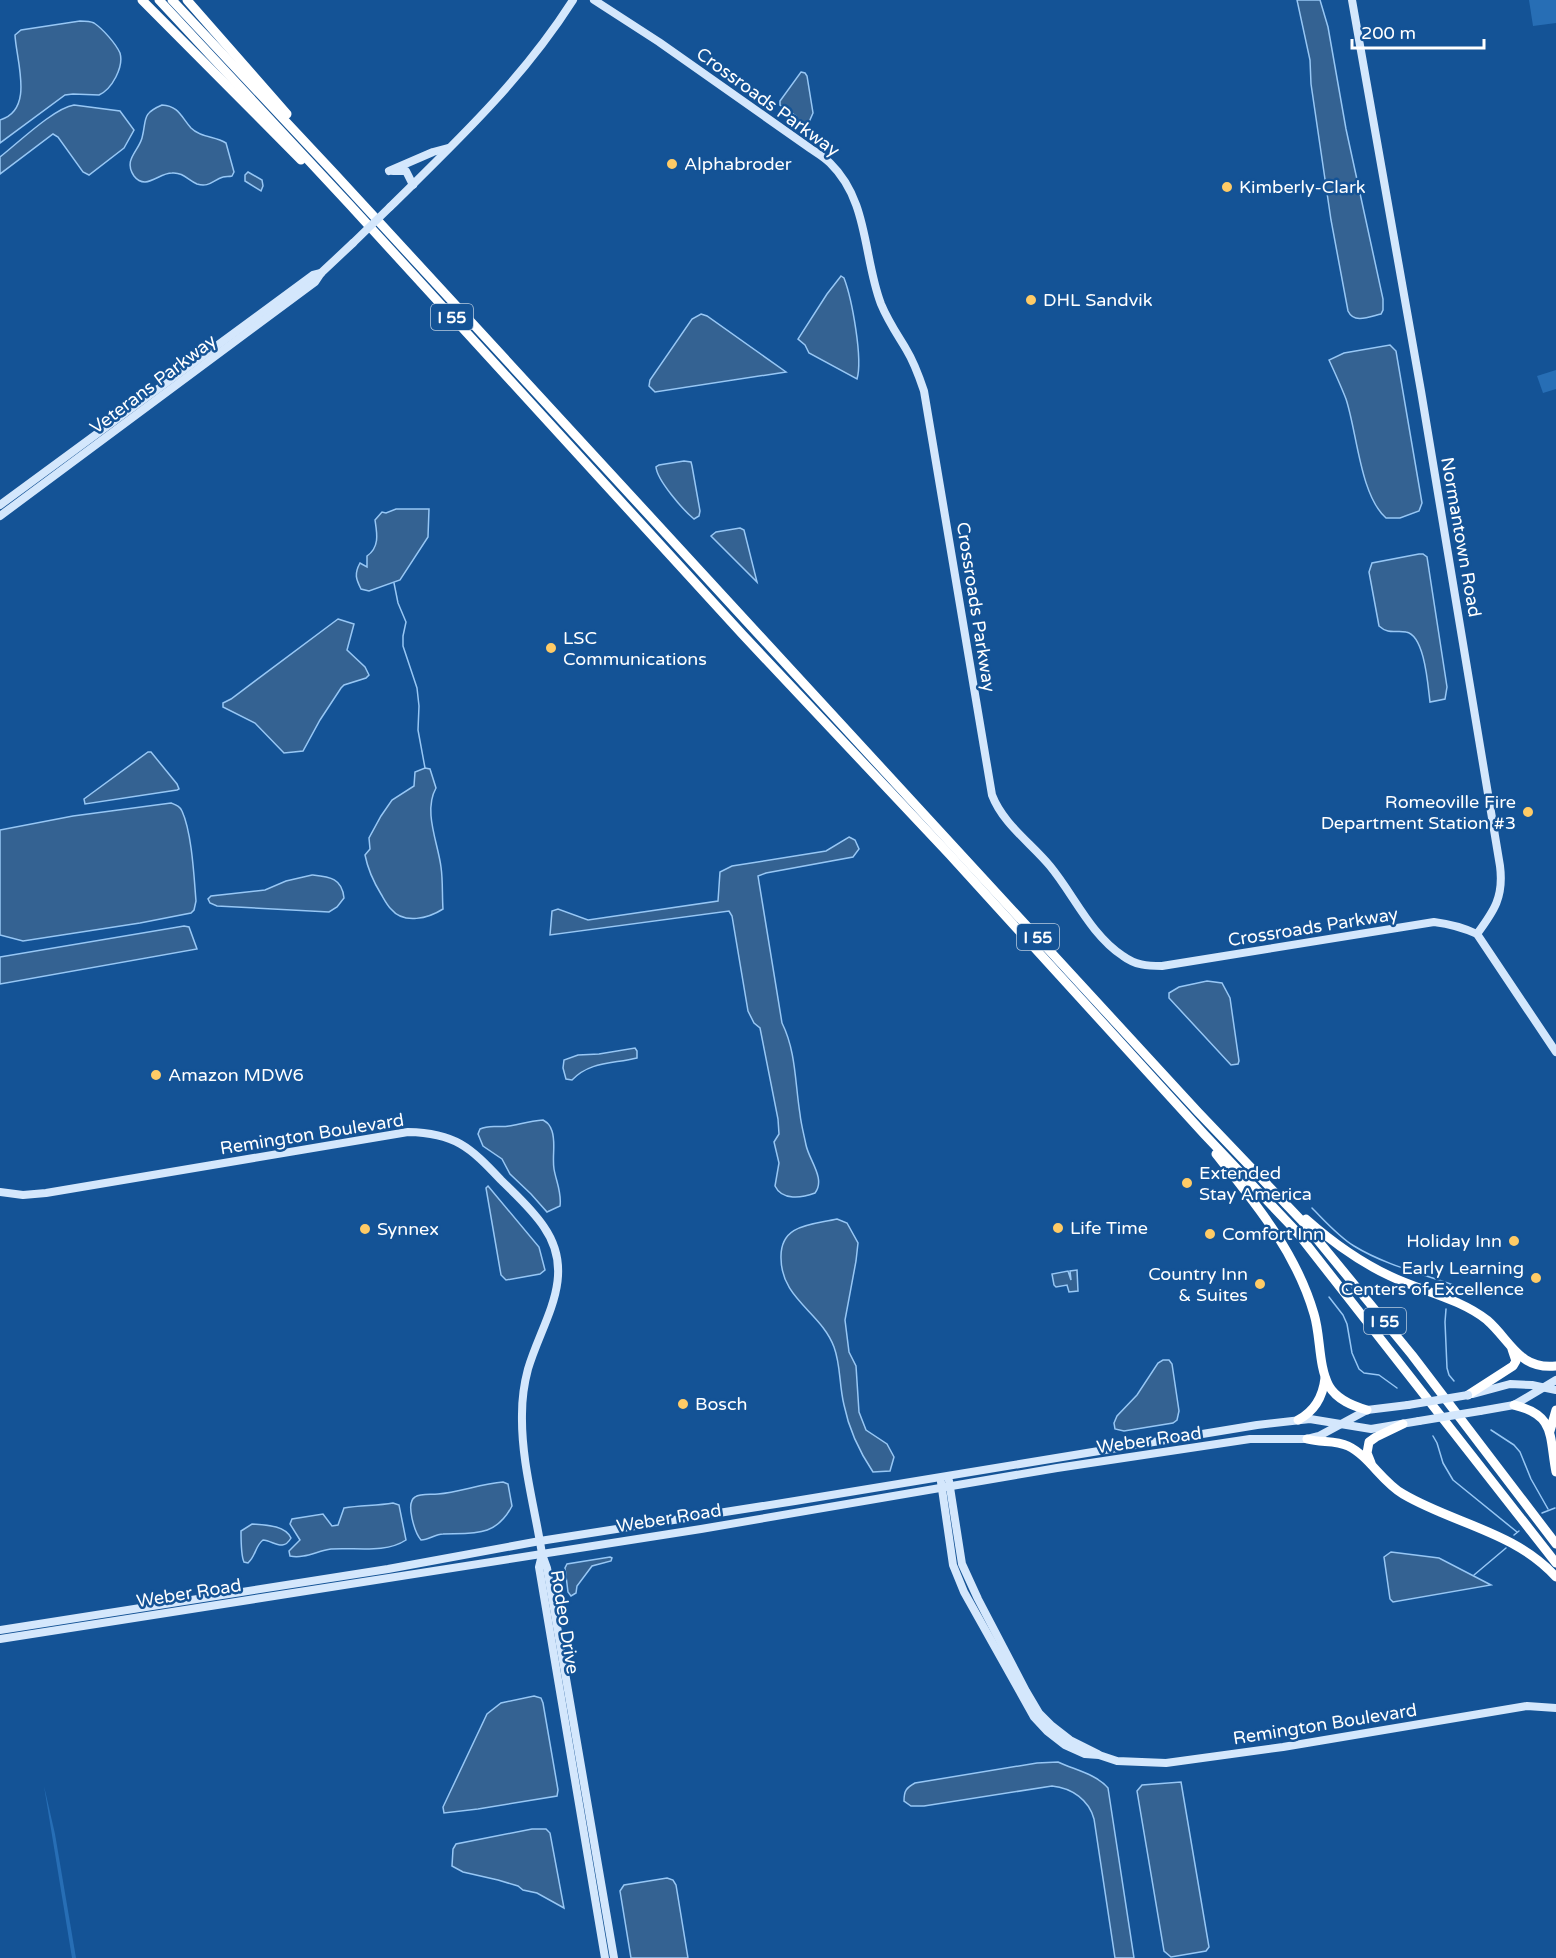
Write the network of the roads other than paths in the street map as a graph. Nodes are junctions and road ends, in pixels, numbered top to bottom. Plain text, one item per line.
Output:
1 (142, 0) edge
2 (159, 0) edge
3 (172, 0) edge
4 (187, 0) edge
5 (573, 0) edge
6 (594, 0) edge
7 (1352, 0) edge
8 (449, 147) junction
9 (332, 178) junction
10 (412, 185) junction
11 (321, 273) junction
12 (0, 506) edge
13 (0, 516) edge
14 (1477, 934) junction
15 (1556, 1052) edge
16 (1198, 1112) junction
17 (1204, 1134) junction
18 (0, 1192) edge
19 (1510, 1344) junction
20 (1556, 1366) edge
21 (1325, 1376) junction
22 (1556, 1380) edge
23 (1544, 1388) junction
24 (1556, 1390) edge
25 (1468, 1395) junction
26 (1514, 1405) junction
27 (1367, 1410) junction
28 (1556, 1410) edge
29 (1298, 1420) junction
30 (1340, 1424) junction
31 (1403, 1424) junction
32 (1550, 1431) junction
33 (1307, 1439) junction
34 (1556, 1472) edge
35 (1377, 1473) junction
36 (944, 1476) junction
37 (946, 1487) junction
38 (540, 1541) junction
39 (1556, 1544) edge
40 (542, 1554) junction
41 (1556, 1563) edge
42 (1556, 1577) edge
43 (0, 1630) edge
44 (0, 1639) edge
45 (1556, 1708) edge
46 (605, 1958) edge
47 (614, 1958) edge

1 - 9 highway
2 - 9 highway, I 55
3 - 9 highway, I 55
4 - 9 highway
5 - 8 main road, Veterans Parkway
6 - 14 main road, Crossroads Parkway
7 - 14 main road, Normantown Road
8 - 10 main road, Veterans Parkway
8 - 10 main road
9 - 16 highway, I 55
9 - 17 highway, I 55
10 - 11 main road, Veterans Parkway, bridge
11 - 12 main road, Veterans Parkway
11 - 13 main road, Veterans Parkway
14 - 15 main road
16 - 19 highway
16 - 39 highway, I 55
17 - 21 highway
17 - 41 highway, I 55
18 - 38 main road, Remington Boulevard
19 - 20 highway
19 - 25 highway
21 - 27 highway
21 - 29 highway
22 - 23 main road, Weber Road
23 - 24 main road, Weber Road
23 - 25 main road, Weber Road
23 - 26 main road, Weber Road
25 - 27 main road, Weber Road, bridge
26 - 31 main road, Weber Road, bridge
26 - 32 highway
27 - 30 main road, Weber Road
28 - 32 highway
29 - 30 main road, Weber Road
29 - 36 main road, Weber Road
30 - 31 main road, Weber Road
30 - 33 main road, Weber Road
31 - 35 highway
32 - 34 highway
33 - 35 highway
33 - 37 main road, Weber Road
35 - 42 highway
36 - 37 main road, Remington Boulevard
36 - 38 main road, Weber Road
37 - 40 main road, Weber Road
37 - 45 main road, Remington Boulevard
38 - 40 main road, Remington Boulevard
38 - 43 main road, Weber Road
40 - 44 main road, Weber Road
40 - 46 main road, Rodeo Drive
40 - 47 main road, Rodeo Drive

